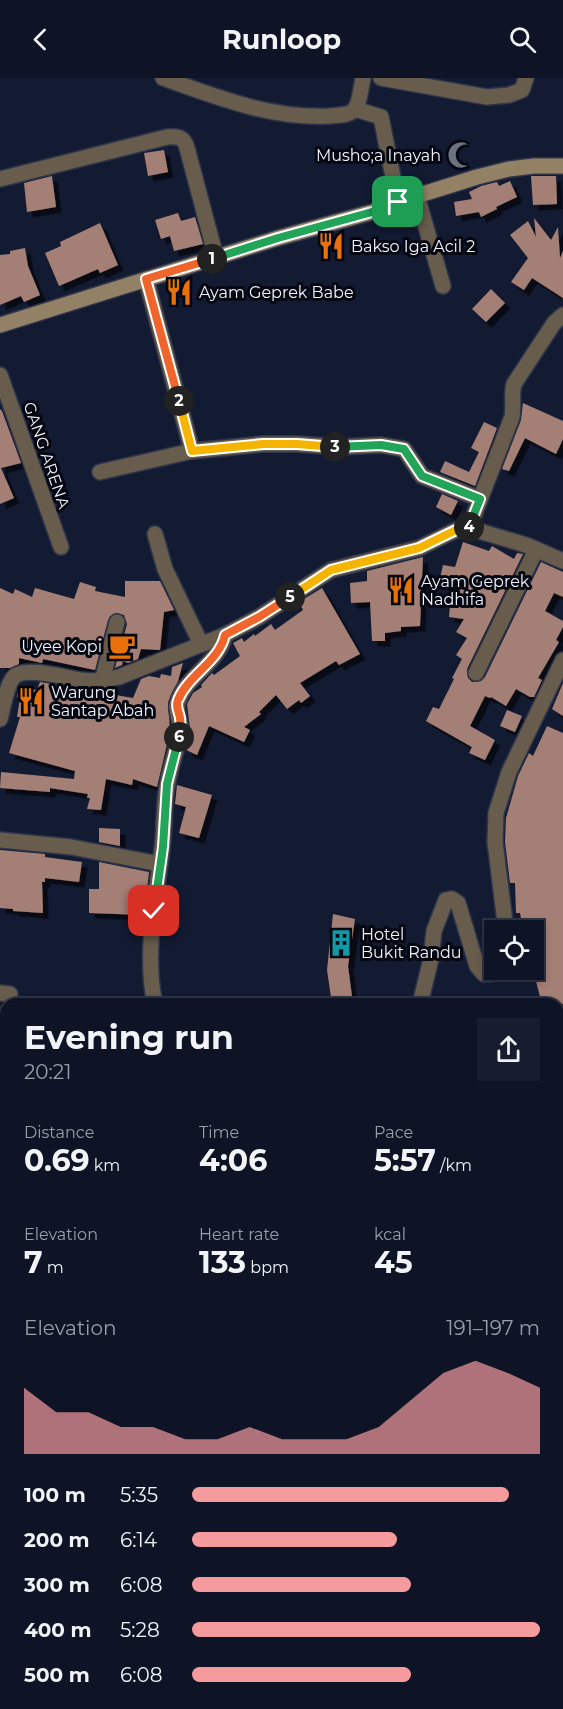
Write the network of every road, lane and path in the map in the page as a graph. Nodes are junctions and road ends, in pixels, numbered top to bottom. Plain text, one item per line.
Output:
1 (163, 78) edge
2 (363, 78) edge
3 (381, 78) edge
4 (526, 78) edge
5 (355, 109) junction
6 (563, 166) edge
7 (0, 179) edge
8 (417, 196) junction
9 (398, 202) junction
10 (216, 257) junction
11 (146, 279) junction
12 (443, 286) dead end
13 (563, 315) edge
14 (0, 325) edge
15 (0, 375) edge
16 (192, 451) junction
17 (100, 472) dead end
18 (480, 499) junction
19 (469, 528) junction
20 (154, 534) dead end
21 (61, 547) dead end
22 (536, 550) junction
23 (563, 561) edge
24 (117, 622) dead end
25 (225, 635) junction
26 (201, 644) junction
27 (563, 660) edge
28 (476, 673) dead end
29 (7, 676) edge
30 (102, 681) junction
31 (0, 719) edge
32 (0, 840) edge
33 (160, 864) junction
34 (505, 920) edge
35 (484, 974) edge
36 (154, 998) edge
37 (421, 998) edge

1 - 5 street
2 - 5 street
3 - 4 street
5 - 9 street
6 - 8 street
7 - 10 street
8 - 9 street
8 - 12 street
9 - 10 street
10 - 11 street
11 - 14 street
11 - 16 street
13 - 18 street
15 - 21 street, GANG ARENA
16 - 17 street
16 - 18 street
18 - 19 street
19 - 22 street
19 - 25 street
20 - 26 street
22 - 23 street
22 - 28 street
24 - 30 street
25 - 26 street
25 - 33 street
26 - 30 street
27 - 34 street
29 - 30 street
29 - 31 street
32 - 33 street
33 - 36 street
35 - 37 street

